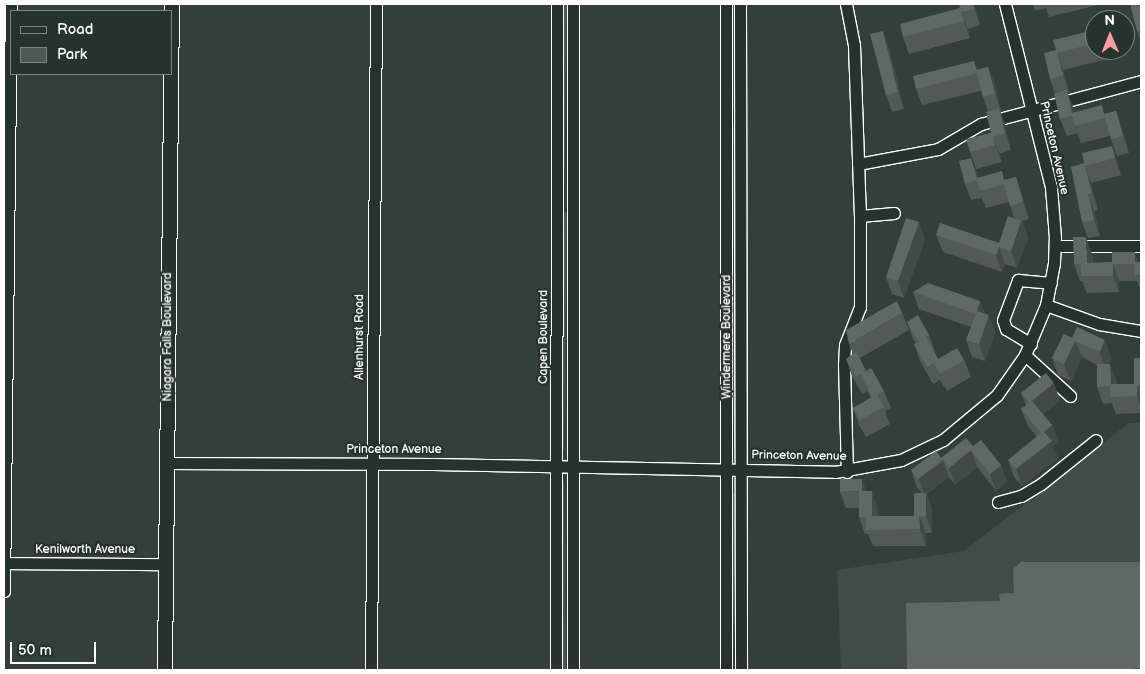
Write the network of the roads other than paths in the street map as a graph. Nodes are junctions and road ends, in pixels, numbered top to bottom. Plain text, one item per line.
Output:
1 (10, 4) edge
2 (376, 4) edge
3 (558, 4) edge
4 (573, 4) edge
5 (726, 4) edge
6 (740, 4) edge
7 (846, 4) edge
8 (1005, 4) edge
9 (171, 75) edge
10 (1141, 81) edge
11 (1032, 110) junction
12 (726, 117) junction
13 (741, 117) junction
14 (858, 164) junction
15 (557, 200) junction
16 (573, 200) junction
17 (894, 213) dead end
18 (860, 216) junction
19 (1055, 246) junction
20 (1141, 246) edge
21 (1051, 283) junction
22 (726, 284) junction
23 (741, 285) junction
24 (1046, 305) junction
25 (1141, 332) edge
26 (1031, 344) junction
27 (1026, 355) junction
28 (1070, 396) dead end
29 (1096, 440) dead end
30 (168, 463) junction
31 (373, 463) junction
32 (557, 466) junction
33 (573, 467) junction
34 (726, 469) junction
35 (741, 469) junction
36 (846, 472) junction
37 (998, 502) dead end
38 (4, 563) edge
39 (166, 564) junction
40 (4, 591) edge
41 (726, 658) junction
42 (741, 658) junction
43 (165, 670) edge
44 (371, 670) edge
45 (556, 670) edge
46 (573, 670) edge
47 (726, 670) edge
48 (741, 670) edge

1 - 38 street
2 - 31 street, Allenhurst Road
3 - 15 street, Capen Boulevard
4 - 16 street
5 - 12 street, Windermere Boulevard
6 - 13 street, Windermere Boulevard
7 - 14 street
8 - 11 street, Princeton Avenue
9 - 30 main road, Niagara Falls Boulevard
10 - 11 street
11 - 14 street
11 - 19 street, Princeton Avenue
12 - 13 street
12 - 22 street, Windermere Boulevard
13 - 23 street, Windermere Boulevard
14 - 18 street
15 - 16 street
15 - 32 street, Capen Boulevard
16 - 33 street
17 - 18 street
18 - 36 street
19 - 20 street
19 - 21 street, Princeton Avenue
21 - 24 street, Princeton Avenue
21 - 26 street
22 - 23 street
22 - 34 street, Windermere Boulevard
23 - 35 street, Windermere Boulevard
24 - 25 street
24 - 26 street, Princeton Avenue
26 - 27 street, Princeton Avenue
27 - 28 street
27 - 36 street, Princeton Avenue
29 - 37 street
30 - 31 street, Princeton Avenue
30 - 39 main road, Niagara Falls Boulevard
31 - 32 street, Princeton Avenue
31 - 44 street, Allenhurst Road
32 - 33 street, Princeton Avenue
32 - 45 street, Capen Boulevard
33 - 34 street, Princeton Avenue
33 - 46 street
34 - 35 street, Princeton Avenue
34 - 41 street, Windermere Boulevard
35 - 36 street, Princeton Avenue
35 - 42 street, Windermere Boulevard
38 - 39 street, Kenilworth Avenue
38 - 40 street
39 - 43 main road, Niagara Falls Boulevard
41 - 42 street
41 - 47 street, Windermere Boulevard
42 - 48 street, Windermere Boulevard

